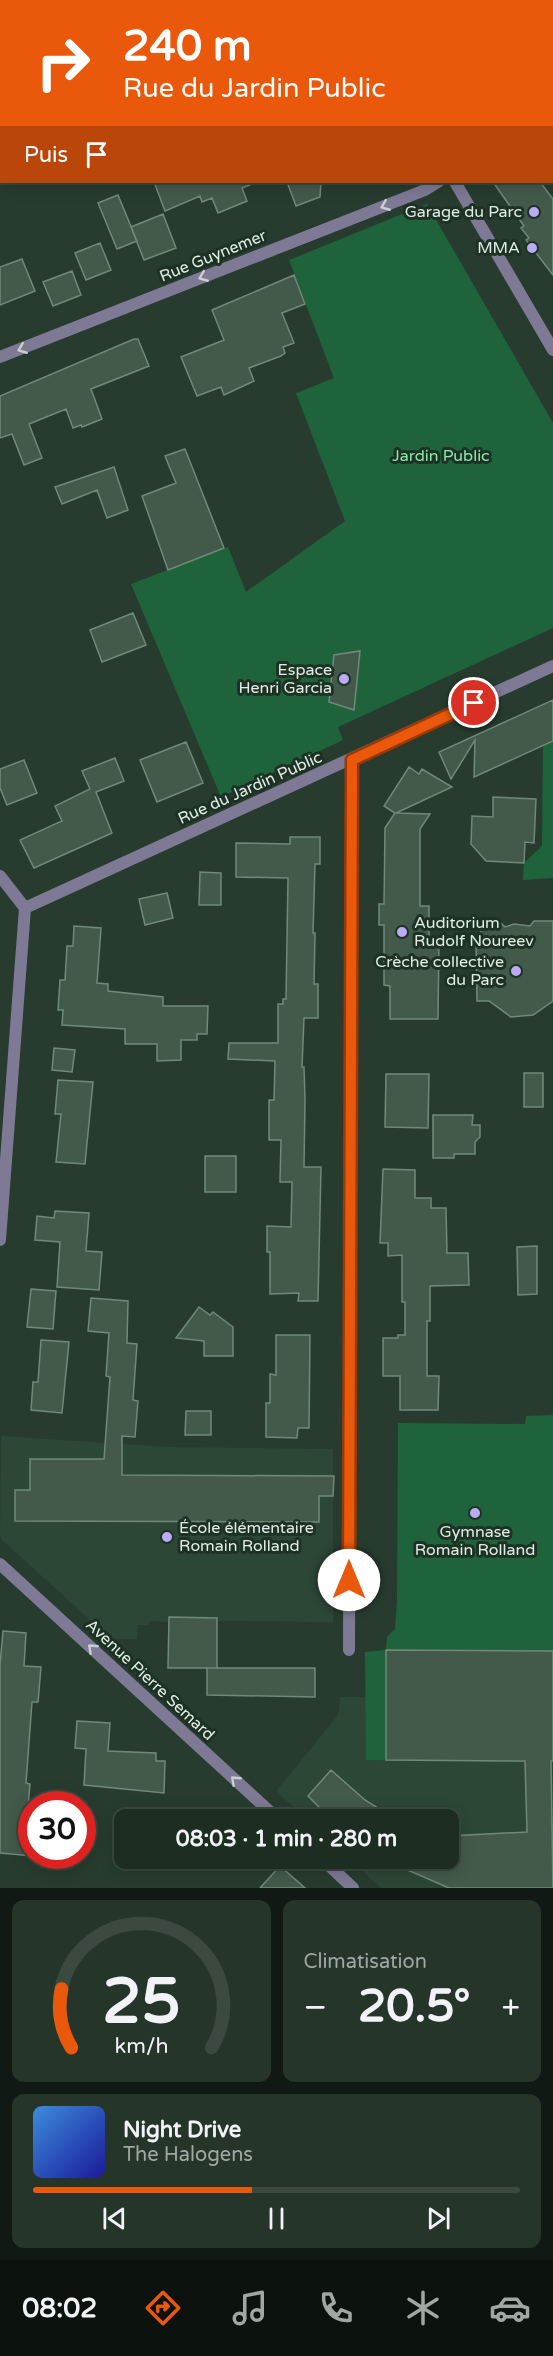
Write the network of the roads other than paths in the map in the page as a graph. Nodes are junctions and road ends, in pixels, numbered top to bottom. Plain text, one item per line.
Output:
1 (436, 183) edge
2 (456, 183) edge
3 (553, 350) edge
4 (0, 357) edge
5 (553, 666) edge
6 (352, 760) junction
7 (0, 876) edge
8 (25, 908) junction
9 (0, 1240) edge
10 (0, 1564) edge
11 (349, 1650) dead end
12 (267, 1809) edge
13 (333, 1869) edge
14 (353, 1888) edge

1 -> 4 street, Rue Guynemer
2 - 3 street
5 - 6 street, Rue du Jardin Public
6 - 8 street, Rue du Jardin Public
6 - 11 street
7 - 8 street
8 - 9 street
12 -> 10 street, Avenue Pierre Semard
13 - 14 street

